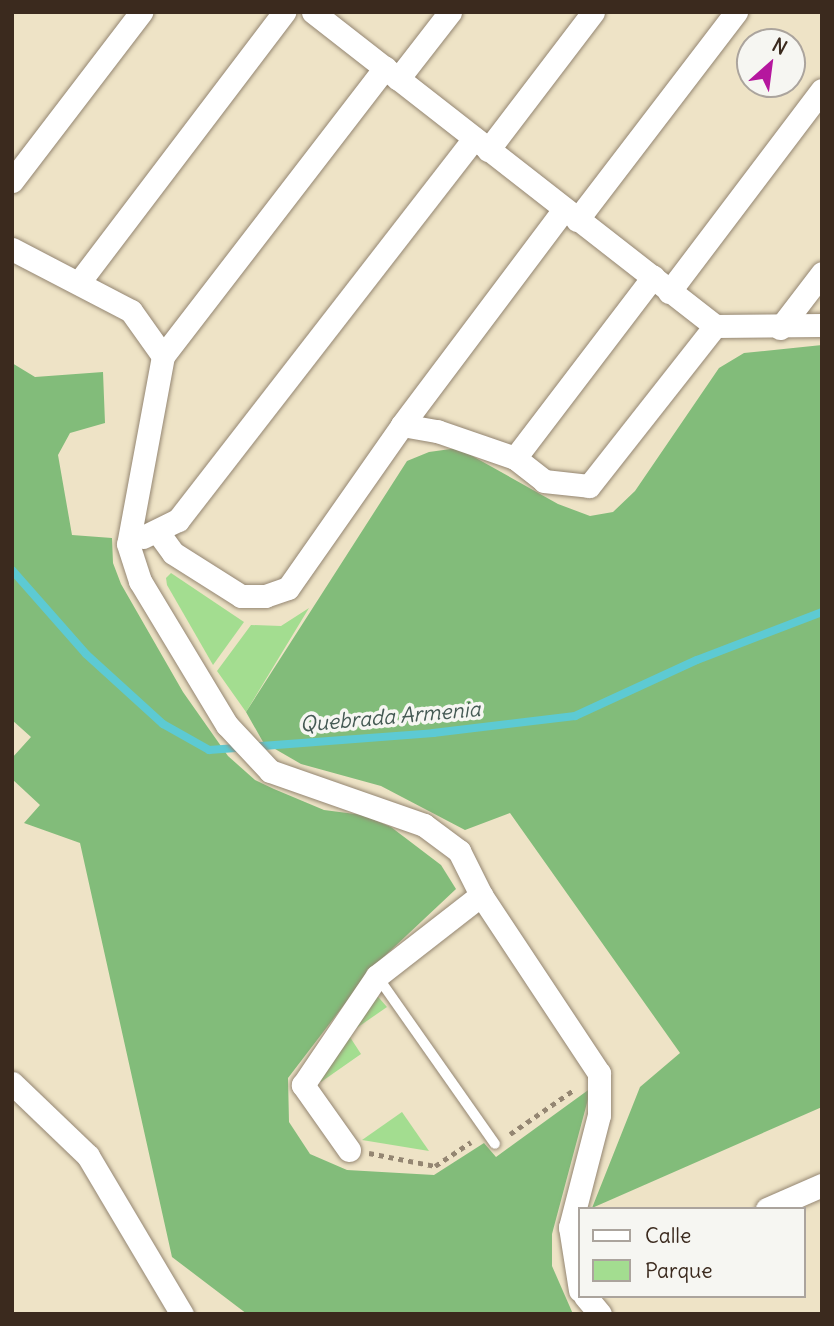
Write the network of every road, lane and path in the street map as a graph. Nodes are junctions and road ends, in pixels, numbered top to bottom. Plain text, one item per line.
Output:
1 (141, 12) edge
2 (284, 12) edge
3 (313, 12) edge
4 (450, 12) edge
5 (593, 12) edge
6 (736, 12) edge
7 (391, 74) junction
8 (822, 90) edge
9 (481, 144) junction
10 (12, 181) edge
11 (570, 215) junction
12 (12, 249) edge
13 (822, 273) edge
14 (80, 281) junction
15 (661, 284) junction
16 (822, 325) edge
17 (715, 326) junction
18 (780, 328) junction
19 (163, 356) junction
20 (402, 425) junction
21 (515, 458) junction
22 (157, 531) junction
23 (128, 544) junction
24 (481, 895) junction
25 (376, 975) junction
26 (599, 1073) junction
27 (12, 1083) edge
28 (487, 1132) junction
29 (495, 1144) joint
30 (349, 1150) joint
31 (822, 1185) edge
32 (772, 1207) edge
33 (578, 1277) edge
34 (587, 1298) edge
35 (181, 1314) edge
36 (600, 1314) edge

1 - 10 street
2 - 14 street
3 - 7 street
4 - 7 street
5 - 9 street
6 - 11 street
7 - 9 street
7 - 19 street
8 - 15 street
9 - 11 street
9 - 22 street
11 - 15 street
11 - 20 street
12 - 14 street
13 - 18 street
14 - 19 street
15 - 17 street
15 - 21 street
16 - 18 street
17 - 18 street
17 - 21 street
19 - 23 street
20 - 21 street
20 - 22 street
22 - 23 street
23 - 24 street
24 - 25 street
24 - 26 street
25 - 28 lane
25 - 30 street
26 - 29 path
26 - 33 street
27 - 35 street
28 - 29 lane
28 - 30 path
31 - 32 street
34 - 36 street

